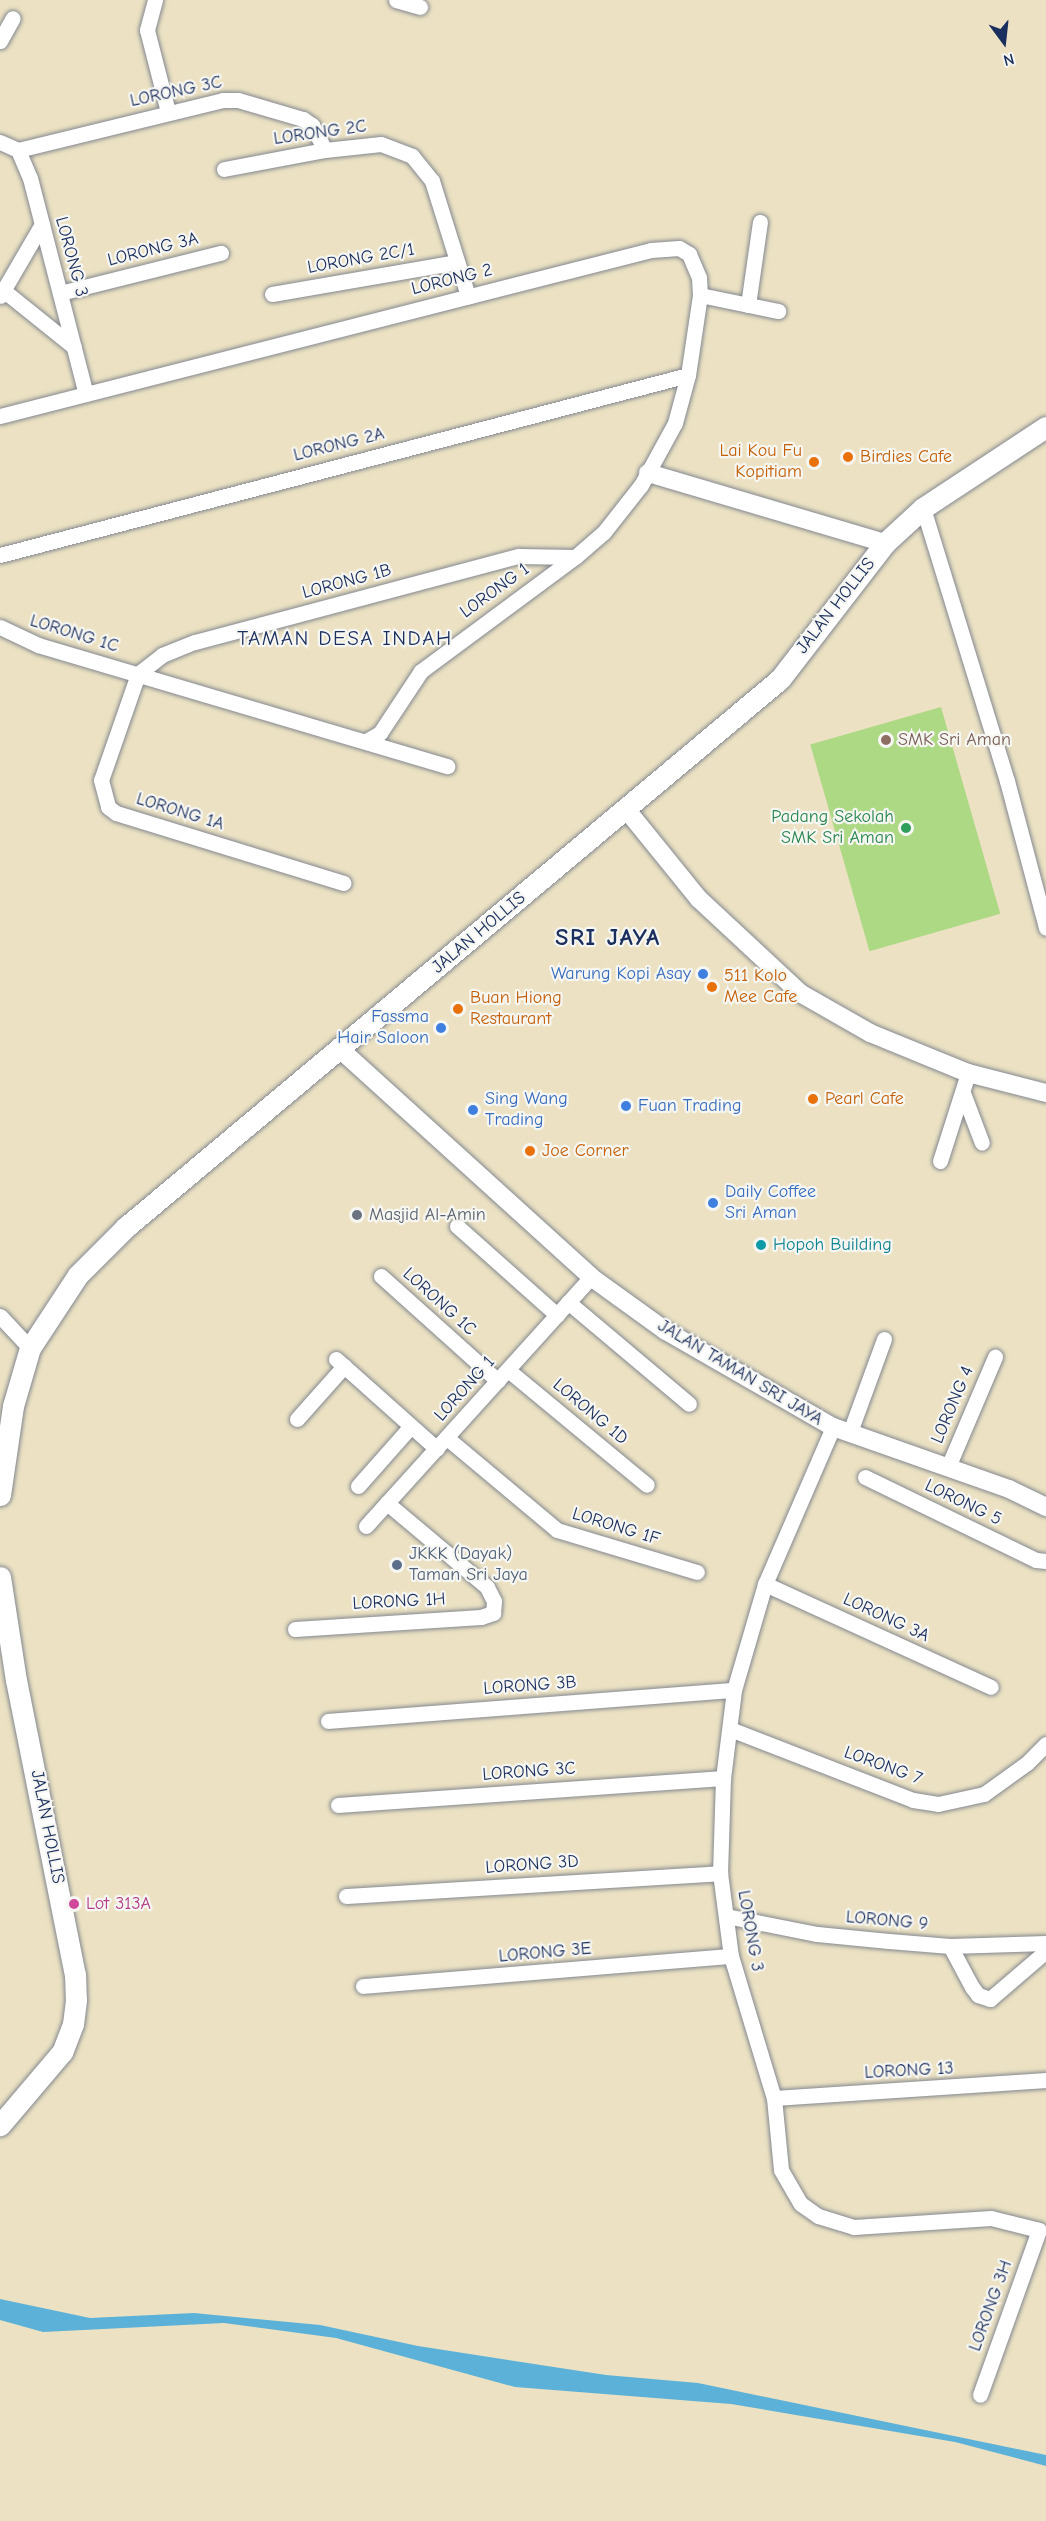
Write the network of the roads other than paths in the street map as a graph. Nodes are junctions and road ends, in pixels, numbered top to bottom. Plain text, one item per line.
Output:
1 (155, 0) edge
2 (396, 0) edge
3 (420, 7) dead end
4 (13, 18) dead end
5 (0, 41) edge
6 (168, 112) junction
7 (0, 142) edge
8 (18, 150) junction
9 (325, 150) junction
10 (224, 169) dead end
11 (760, 222) dead end
12 (42, 224) junction
13 (221, 253) dead end
14 (457, 262) junction
15 (1, 293) edge
16 (60, 293) junction
17 (272, 294) dead end
18 (700, 295) junction
19 (468, 296) junction
20 (748, 304) junction
21 (778, 311) dead end
22 (74, 347) junction
23 (688, 375) junction
24 (86, 394) junction
25 (0, 416) edge
26 (1046, 427) edge
27 (648, 473) junction
28 (923, 508) junction
29 (885, 543) junction
30 (0, 555) edge
31 (575, 557) junction
32 (0, 627) edge
33 (138, 674) junction
34 (366, 741) junction
35 (447, 766) dead end
36 (626, 809) junction
37 (343, 883) dead end
38 (1046, 928) edge
39 (341, 1050) junction
40 (968, 1073) junction
41 (963, 1093) junction
42 (1046, 1093) edge
43 (982, 1143) dead end
44 (940, 1161) dead end
45 (457, 1226) dead end
46 (381, 1276) dead end
47 (591, 1277) junction
48 (568, 1302) junction
49 (557, 1315) junction
50 (0, 1316) edge
51 (884, 1339) dead end
52 (30, 1348) junction
53 (995, 1358) dead end
54 (503, 1375) junction
55 (689, 1404) dead end
56 (297, 1419) dead end
57 (411, 1426) junction
58 (842, 1430) junction
59 (442, 1443) junction
60 (948, 1467) junction
61 (865, 1477) dead end
62 (647, 1485) dead end
63 (358, 1486) dead end
64 (0, 1495) edge
65 (1045, 1502) edge
66 (387, 1503) junction
67 (366, 1526) dead end
68 (1046, 1561) edge
69 (697, 1572) dead end
70 (0, 1577) edge
71 (765, 1584) junction
72 (295, 1629) dead end
73 (991, 1688) dead end
74 (734, 1690) junction
75 (328, 1721) dead end
76 (730, 1730) junction
77 (1046, 1744) edge
78 (723, 1778) junction
79 (338, 1805) dead end
80 (720, 1873) junction
81 (346, 1896) dead end
82 (726, 1916) junction
83 (1046, 1943) edge
84 (950, 1946) junction
85 (1046, 1951) edge
86 (731, 1956) junction
87 (363, 1986) dead end
88 (1046, 2080) edge
89 (774, 2098) junction
90 (0, 2126) edge
91 (1039, 2230) joint
92 (980, 2395) dead end

1 - 6 street
2 - 3 street
4 - 5 street
6 - 8 street, LORONG 3C
6 - 9 street, LORONG 3C
7 - 8 street
8 - 12 street, LORONG 3
9 - 10 street, LORONG 2C
9 - 14 street, LORONG 2C
11 - 20 street
12 - 15 street
12 - 16 street, LORONG 3
13 - 16 street, LORONG 3A
14 - 17 street, LORONG 2C/1
14 - 19 street, LORONG 2C
15 - 22 street
16 - 22 street, LORONG 3
18 - 19 street, LORONG 2
18 - 20 street
18 - 23 street, LORONG 2
19 - 24 street, LORONG 2
20 - 21 street
22 - 24 street, LORONG 3
23 - 27 street, LORONG 2
23 - 30 street, LORONG 2A
24 - 25 street, LORONG 2
26 - 28 main road, JALAN HOLLIS
27 - 29 street
27 - 31 street, LORONG 1
28 - 29 main road, JALAN HOLLIS
28 - 38 street
29 - 36 main road, JALAN HOLLIS
31 - 33 street, LORONG 1B
31 - 34 street, LORONG 1
32 - 33 street, LORONG 1C
33 - 34 street
33 - 37 street, LORONG 1A
34 - 35 street
36 - 39 main road, JALAN HOLLIS
36 - 40 street
39 - 47 street, JALAN TAMAN SRI JAYA
39 - 52 main road, JALAN HOLLIS
40 - 41 street
40 - 42 street
41 - 43 street
41 - 44 street
45 - 49 street
46 - 54 street, LORONG 1C
47 - 48 street, LORONG 1
47 - 58 street, JALAN TAMAN SRI JAYA
48 - 49 street, LORONG 1
48 - 55 street
49 - 54 street, LORONG 1
50 - 52 street
51 - 58 street
52 - 64 main road, JALAN HOLLIS
53 - 60 street, LORONG 4
54 - 59 street, LORONG 1
54 - 62 street, LORONG 1D
56 - 57 street, LORONG 1F
57 - 59 street, LORONG 1F
57 - 63 street
58 - 60 street, JALAN TAMAN SRI JAYA
58 - 71 street, LORONG 3
59 - 66 street, LORONG 1
59 - 69 street, LORONG 1F
60 - 65 street, JALAN TAMAN SRI JAYA
61 - 68 street, LORONG 5
66 - 67 street, LORONG 1
66 - 72 street, LORONG 1H
70 - 90 main road, JALAN HOLLIS
71 - 73 street, LORONG 3A
71 - 74 street, LORONG 3
74 - 75 street, LORONG 3B
74 - 76 street, LORONG 3
76 - 77 street, LORONG 7
76 - 78 street, LORONG 3
78 - 79 street, LORONG 3C
78 - 80 street, LORONG 3
80 - 81 street, LORONG 3D
80 - 82 street, LORONG 3
82 - 84 street, LORONG 9
82 - 86 street, LORONG 3
83 - 84 street, LORONG 9
84 - 85 street
86 - 87 street, LORONG 3E
86 - 89 street, LORONG 3
88 - 89 street, LORONG 13
89 - 91 street, LORONG 3
91 - 92 street, LORONG 3H

